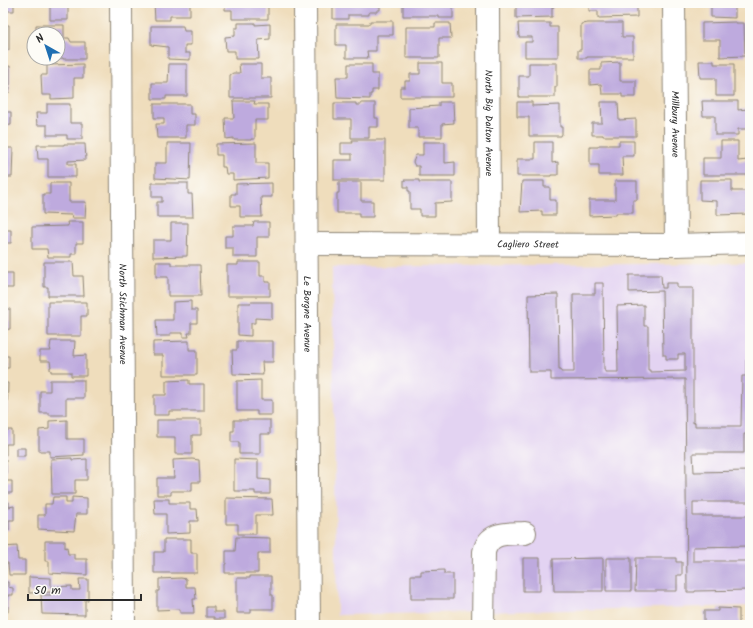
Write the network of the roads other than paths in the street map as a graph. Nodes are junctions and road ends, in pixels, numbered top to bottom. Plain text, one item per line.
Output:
1 (121, 3) edge
2 (305, 3) edge
3 (488, 3) edge
4 (674, 3) edge
5 (750, 243) edge
6 (307, 244) junction
7 (489, 244) junction
8 (676, 245) junction
9 (525, 533) dead end
10 (124, 625) edge
11 (310, 625) edge
12 (483, 625) edge

1 - 10 street, North Stichman Avenue
2 - 6 street, Le Borgne Avenue
3 - 7 street, North Big Dalton Avenue
4 - 8 street, Millbury Avenue
5 - 8 street, Cagliero Street
6 - 7 street, Cagliero Street
6 - 11 street, Le Borgne Avenue
7 - 8 street, Cagliero Street
9 - 12 street

